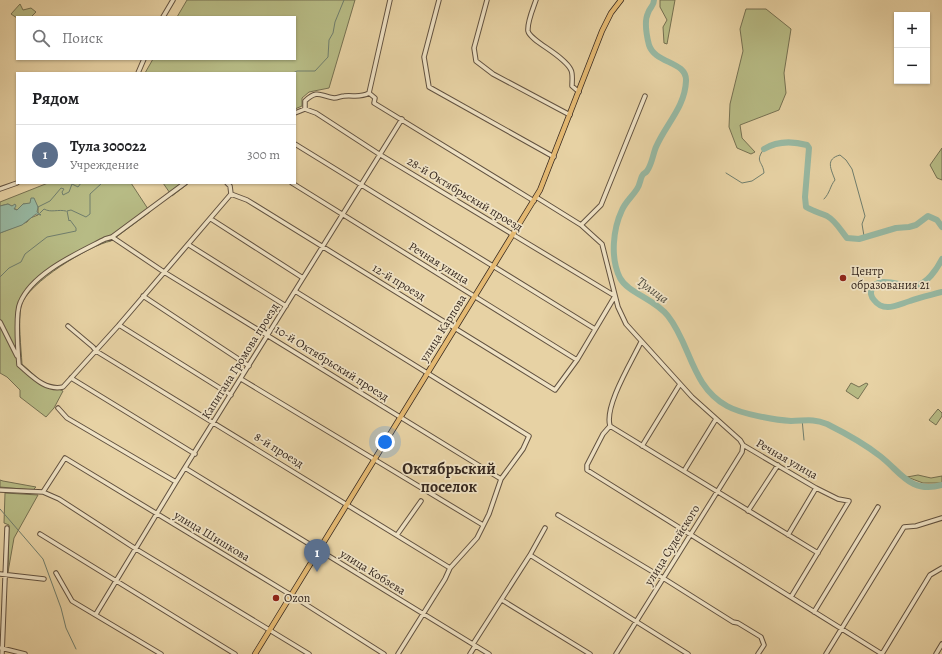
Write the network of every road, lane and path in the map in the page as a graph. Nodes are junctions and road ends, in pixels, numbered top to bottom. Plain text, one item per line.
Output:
1 (173, 0) edge
2 (390, 0) edge
3 (439, 0) edge
4 (487, 0) edge
5 (536, 0) edge
6 (621, 0) edge
7 (164, 16) edge
8 (144, 60) edge
9 (138, 72) edge
10 (579, 92) junction
11 (369, 93) junction
12 (645, 96) dead end
13 (305, 109) junction
14 (296, 113) edge
15 (570, 115) junction
16 (402, 119) junction
17 (296, 145) edge
18 (379, 154) junction
19 (554, 156) junction
20 (16, 183) edge
21 (184, 184) edge
22 (230, 184) edge
23 (294, 184) edge
24 (360, 184) junction
25 (0, 189) edge
26 (231, 194) junction
27 (535, 199) junction
28 (341, 215) junction
29 (211, 219) junction
30 (581, 225) junction
31 (513, 235) junction
32 (112, 237) junction
33 (189, 245) junction
34 (322, 247) junction
35 (494, 266) junction
36 (164, 272) junction
37 (303, 278) junction
38 (296, 291) junction
39 (143, 296) junction
40 (615, 296) junction
41 (475, 297) junction
42 (286, 306) junction
43 (0, 322) edge
44 (119, 325) junction
45 (68, 326) dead end
46 (456, 328) junction
47 (595, 329) junction
48 (269, 335) junction
49 (641, 342) junction
50 (96, 351) junction
51 (19, 358) junction
52 (577, 360) junction
53 (249, 366) junction
54 (428, 372) junction
55 (71, 378) junction
56 (241, 379) junction
57 (680, 384) junction
58 (231, 395) junction
59 (58, 408) dead end
60 (400, 418) junction
61 (716, 419) junction
62 (213, 422) junction
63 (610, 426) junction
64 (743, 445) junction
65 (642, 446) junction
66 (195, 454) junction
67 (374, 461) junction
68 (778, 465) junction
69 (186, 468) junction
70 (684, 471) junction
71 (501, 479) junction
72 (176, 482) junction
73 (816, 488) junction
74 (0, 490) edge
75 (43, 492) junction
76 (717, 492) junction
77 (421, 501) dead end
78 (347, 504) junction
79 (878, 507) dead end
80 (748, 511) junction
81 (157, 514) junction
82 (558, 515) dead end
83 (942, 518) edge
84 (483, 525) junction
85 (6, 528) dead end
86 (545, 528) dead end
87 (40, 534) dead end
88 (691, 534) junction
89 (397, 535) junction
90 (788, 535) junction
91 (136, 549) junction
92 (319, 550) junction
93 (818, 553) junction
94 (530, 555) junction
95 (450, 568) junction
96 (942, 568) edge
97 (56, 573) dead end
98 (0, 574) edge
99 (5, 574) junction
100 (663, 578) junction
101 (44, 579) dead end
102 (116, 582) junction
103 (291, 595) junction
104 (790, 597) junction
105 (502, 600) junction
106 (814, 612) junction
107 (96, 614) junction
108 (423, 615) junction
109 (636, 622) junction
110 (270, 629) junction
111 (842, 629) junction
112 (942, 644) edge
113 (474, 645) junction
114 (1, 648) edge
115 (2, 654) edge
116 (25, 654) edge
117 (161, 654) edge
118 (235, 654) edge
119 (255, 654) edge
120 (309, 654) edge
121 (384, 654) edge
122 (398, 654) edge
123 (470, 654) edge
124 (489, 654) edge
125 (590, 654) edge
126 (616, 654) edge
127 (688, 654) edge
128 (758, 654) edge
129 (826, 654) edge
130 (882, 654) edge
131 (936, 654) edge

1 - 7 street
2 - 11 street
3 - 19 street
4 - 15 street
5 - 10 street
6 - 10 main road, улица Карпова
8 - 9 street
10 - 15 main road, улица Карпова
11 - 13 street
11 - 16 street, Речная улица
12 - 30 street
13 - 14 street
13 - 18 street, 28-й Октябрьский проезд
15 - 19 main road, улица Карпова
16 - 18 street, Капитана Громова проезд
16 - 27 street, Речная улица
17 - 24 street
18 - 24 street, Капитана Громова проезд
18 - 31 street, 28-й Октябрьский проезд
19 - 27 main road, улица Карпова
20 - 25 street
21 - 32 street
22 - 26 street
23 - 28 street, Речная улица
24 - 28 street, Капитана Громова проезд
24 - 35 street
26 - 29 street
26 - 34 street, 12-й проезд
27 - 30 street, Речная улица
27 - 31 main road, улица Карпова
28 - 34 street, Капитана Громова проезд
28 - 41 street, Речная улица
29 - 33 street
29 - 37 street
30 - 40 street, Речная улица
31 - 35 main road, улица Карпова
31 - 40 street, 28-й Октябрьский проезд
32 - 36 street, 10-й Октябрьский проезд
32 - 51 street
33 - 36 street
33 - 42 street
34 - 37 street, Капитана Громова проезд
34 - 46 street, 12-й проезд
35 - 41 main road, улица Карпова
35 - 47 street
36 - 39 street
36 - 48 street, 10-й Октябрьский проезд
37 - 38 street, Капитана Громова проезд
38 - 42 street, Капитана Громова проезд
38 - 54 street
39 - 44 street
39 - 53 street
40 - 47 street
40 - 49 street, Речная улица
41 - 46 main road, улица Карпова
41 - 52 street, Речная улица
42 - 48 street, Капитана Громова проезд
43 - 51 street
44 - 50 street
44 - 58 street
45 - 50 street, 8-й проезд
46 - 52 street, 12-й проезд
46 - 54 main road, улица Карпова
47 - 52 street
48 - 53 street, Капитана Громова проезд
48 - 60 street, 10-й Октябрьский проезд
49 - 57 street, Речная улица
49 - 63 street
50 - 55 street
50 - 62 street, 8-й проезд
51 - 55 street
53 - 56 street, Капитана Громова проезд
54 - 60 main road, улица Карпова
54 - 71 street
55 - 66 street
56 - 58 street, Капитана Громова проезд
56 - 67 street
57 - 61 street, Речная улица
57 - 65 street
58 - 62 street, Капитана Громова проезд
59 - 72 street
60 - 67 main road, улица Карпова
60 - 71 street, 10-й Октябрьский проезд
61 - 64 street, Речная улица
61 - 70 street
62 - 66 street, Капитана Громова проезд
62 - 78 street, 8-й проезд
63 - 65 street
63 - 88 street
64 - 68 street, Речная улица
64 - 76 street, улица Судейского
65 - 70 street
66 - 69 street, Капитана Громова проезд
67 - 78 main road, улица Карпова
67 - 84 street
68 - 73 street, Речная улица
68 - 80 street
69 - 72 street, Капитана Громова проезд
69 - 92 street, улица Кобзева
70 - 76 street
71 - 84 street
72 - 81 street, Капитана Громова проезд
73 - 90 street
73 - 93 street, Речная улица
74 - 75 street
75 - 81 street, улица Шишкова
75 - 91 street
76 - 80 street
76 - 88 street, улица Судейского
77 - 89 street
78 - 89 street, 8-й проезд
78 - 92 main road, улица Карпова
79 - 106 street
80 - 90 street
81 - 91 street, Капитана Громова проезд
81 - 103 street, улица Шишкова
82 - 100 street
83 - 111 street
84 - 95 street
85 - 99 street
86 - 94 street
87 - 102 street
88 - 100 street, улица Судейского
88 - 104 street
89 - 95 street, 8-й проезд
90 - 93 street
91 - 102 street, Капитана Громова проезд
91 - 110 street
92 - 103 main road, улица Карпова
92 - 108 street, улица Кобзева
93 - 104 street
94 - 105 street
94 - 109 street
95 - 108 street
96 - 130 street
97 - 107 street
98 - 99 street
99 - 101 street
99 - 114 street
100 - 109 street, улица Судейского
100 - 128 street
102 - 107 street, Капитана Громова проезд
102 - 118 street
103 - 110 main road, улица Карпова
103 - 121 street, улица Шишкова
104 - 106 street
105 - 113 street
105 - 125 street
106 - 111 street
107 - 117 street
108 - 113 street, улица Кобзева
108 - 122 street
109 - 126 street, улица Судейского
109 - 127 street
110 - 119 main road, улица Карпова
110 - 120 street
111 - 129 street
111 - 130 street
112 - 131 street
113 - 123 street
113 - 124 street, улица Кобзева
114 - 115 street
114 - 116 street

